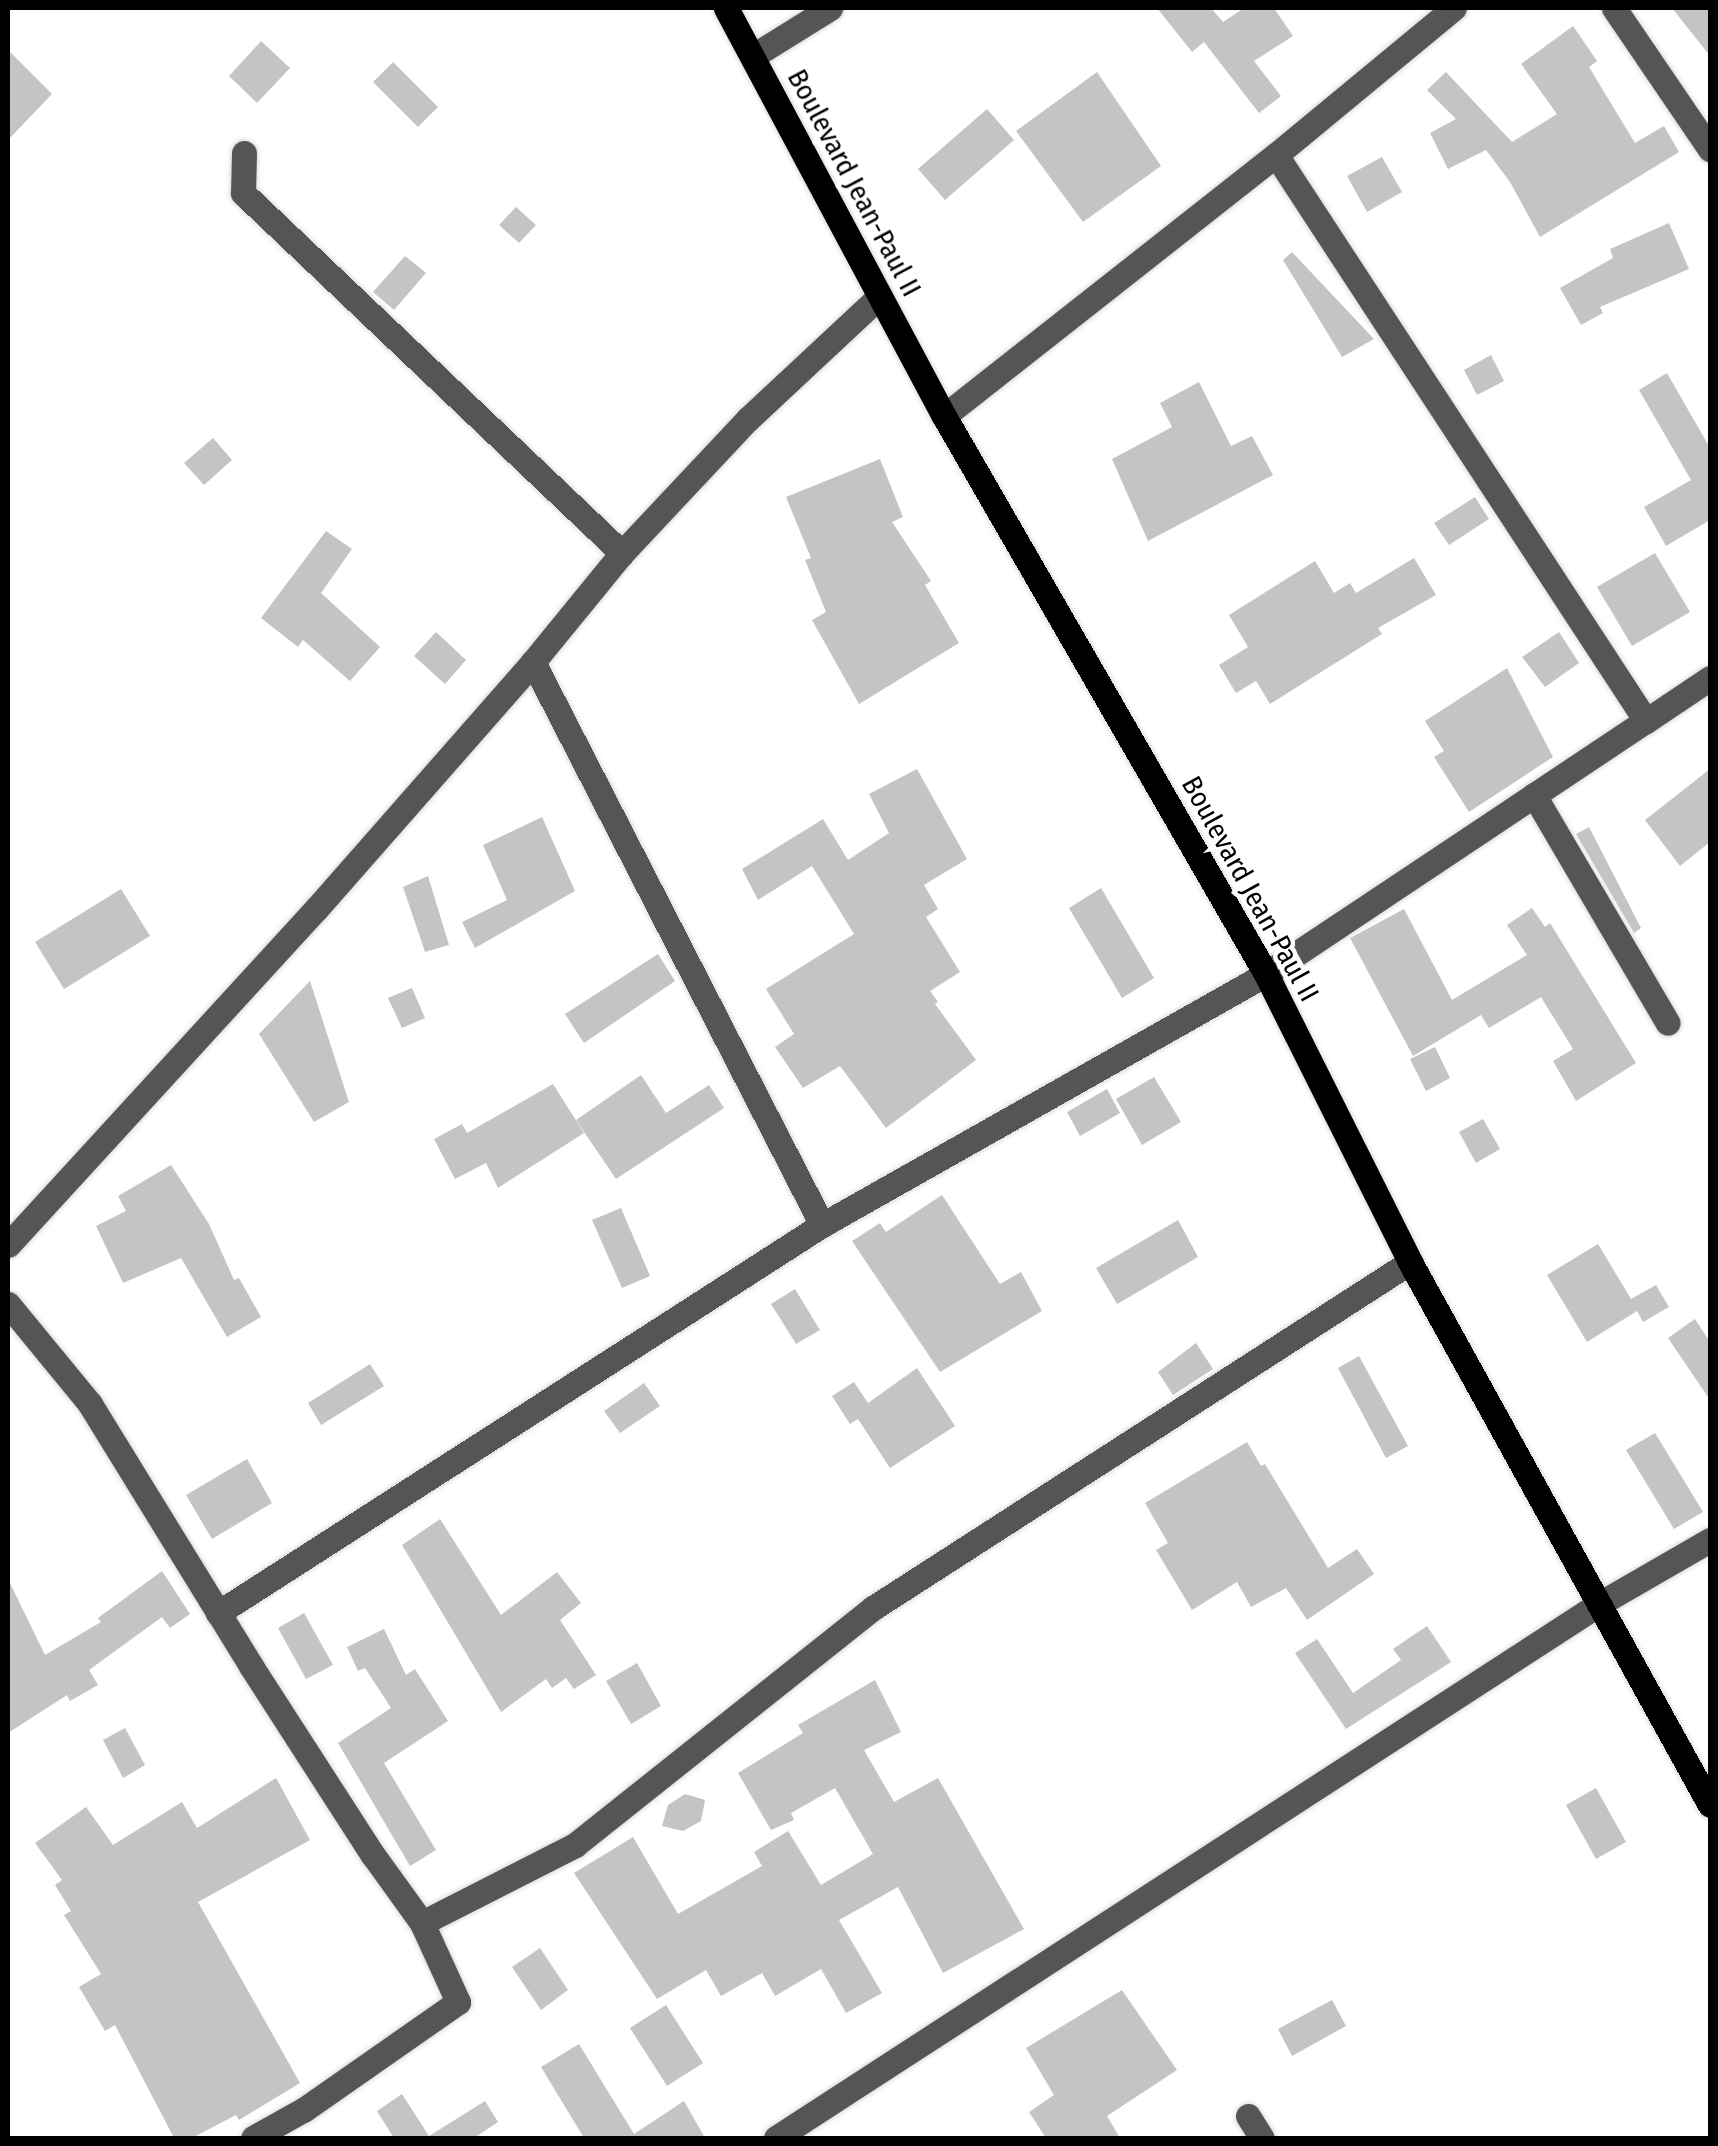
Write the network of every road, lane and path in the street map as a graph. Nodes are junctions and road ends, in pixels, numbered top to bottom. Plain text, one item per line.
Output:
1 (726, 8) edge
2 (830, 8) edge
3 (1454, 8) edge
4 (1614, 8) edge
5 (753, 56) junction
6 (1710, 149) edge
7 (244, 153) dead end
8 (1276, 155) junction
9 (880, 296) junction
10 (944, 416) junction
11 (622, 553) junction
12 (533, 662) junction
13 (1710, 678) edge
14 (1646, 721) junction
15 (1534, 796) junction
16 (1266, 974) junction
17 (1668, 1023) dead end
18 (822, 1225) junction
19 (8, 1245) edge
20 (1410, 1262) junction
21 (8, 1304) edge
22 (1710, 1540) edge
23 (1599, 1604) junction
24 (218, 1613) junction
25 (1710, 1805) edge
26 (422, 1923) junction
27 (253, 2138) edge
28 (776, 2138) edge

1 - 5 main road, Boulevard Jean-Paul II
2 - 5 street
3 - 8 street
4 - 6 street
5 - 9 main road, Boulevard Jean-Paul II
7 - 11 street
8 - 10 street
8 - 14 street
9 - 10 main road, Boulevard Jean-Paul II
9 - 11 street
10 - 16 main road, Boulevard Jean-Paul II
11 - 12 street
12 - 18 street
12 - 19 street
13 - 14 street
14 - 15 street
15 - 16 street
15 - 17 street
16 - 18 street
16 - 20 main road, Boulevard Jean-Paul II
18 - 24 street
20 - 23 main road, Boulevard Jean-Paul II
20 - 26 street
21 - 24 street
22 - 23 street
23 - 25 main road, Boulevard Jean-Paul II
23 - 28 street
24 - 26 street
26 - 27 street

